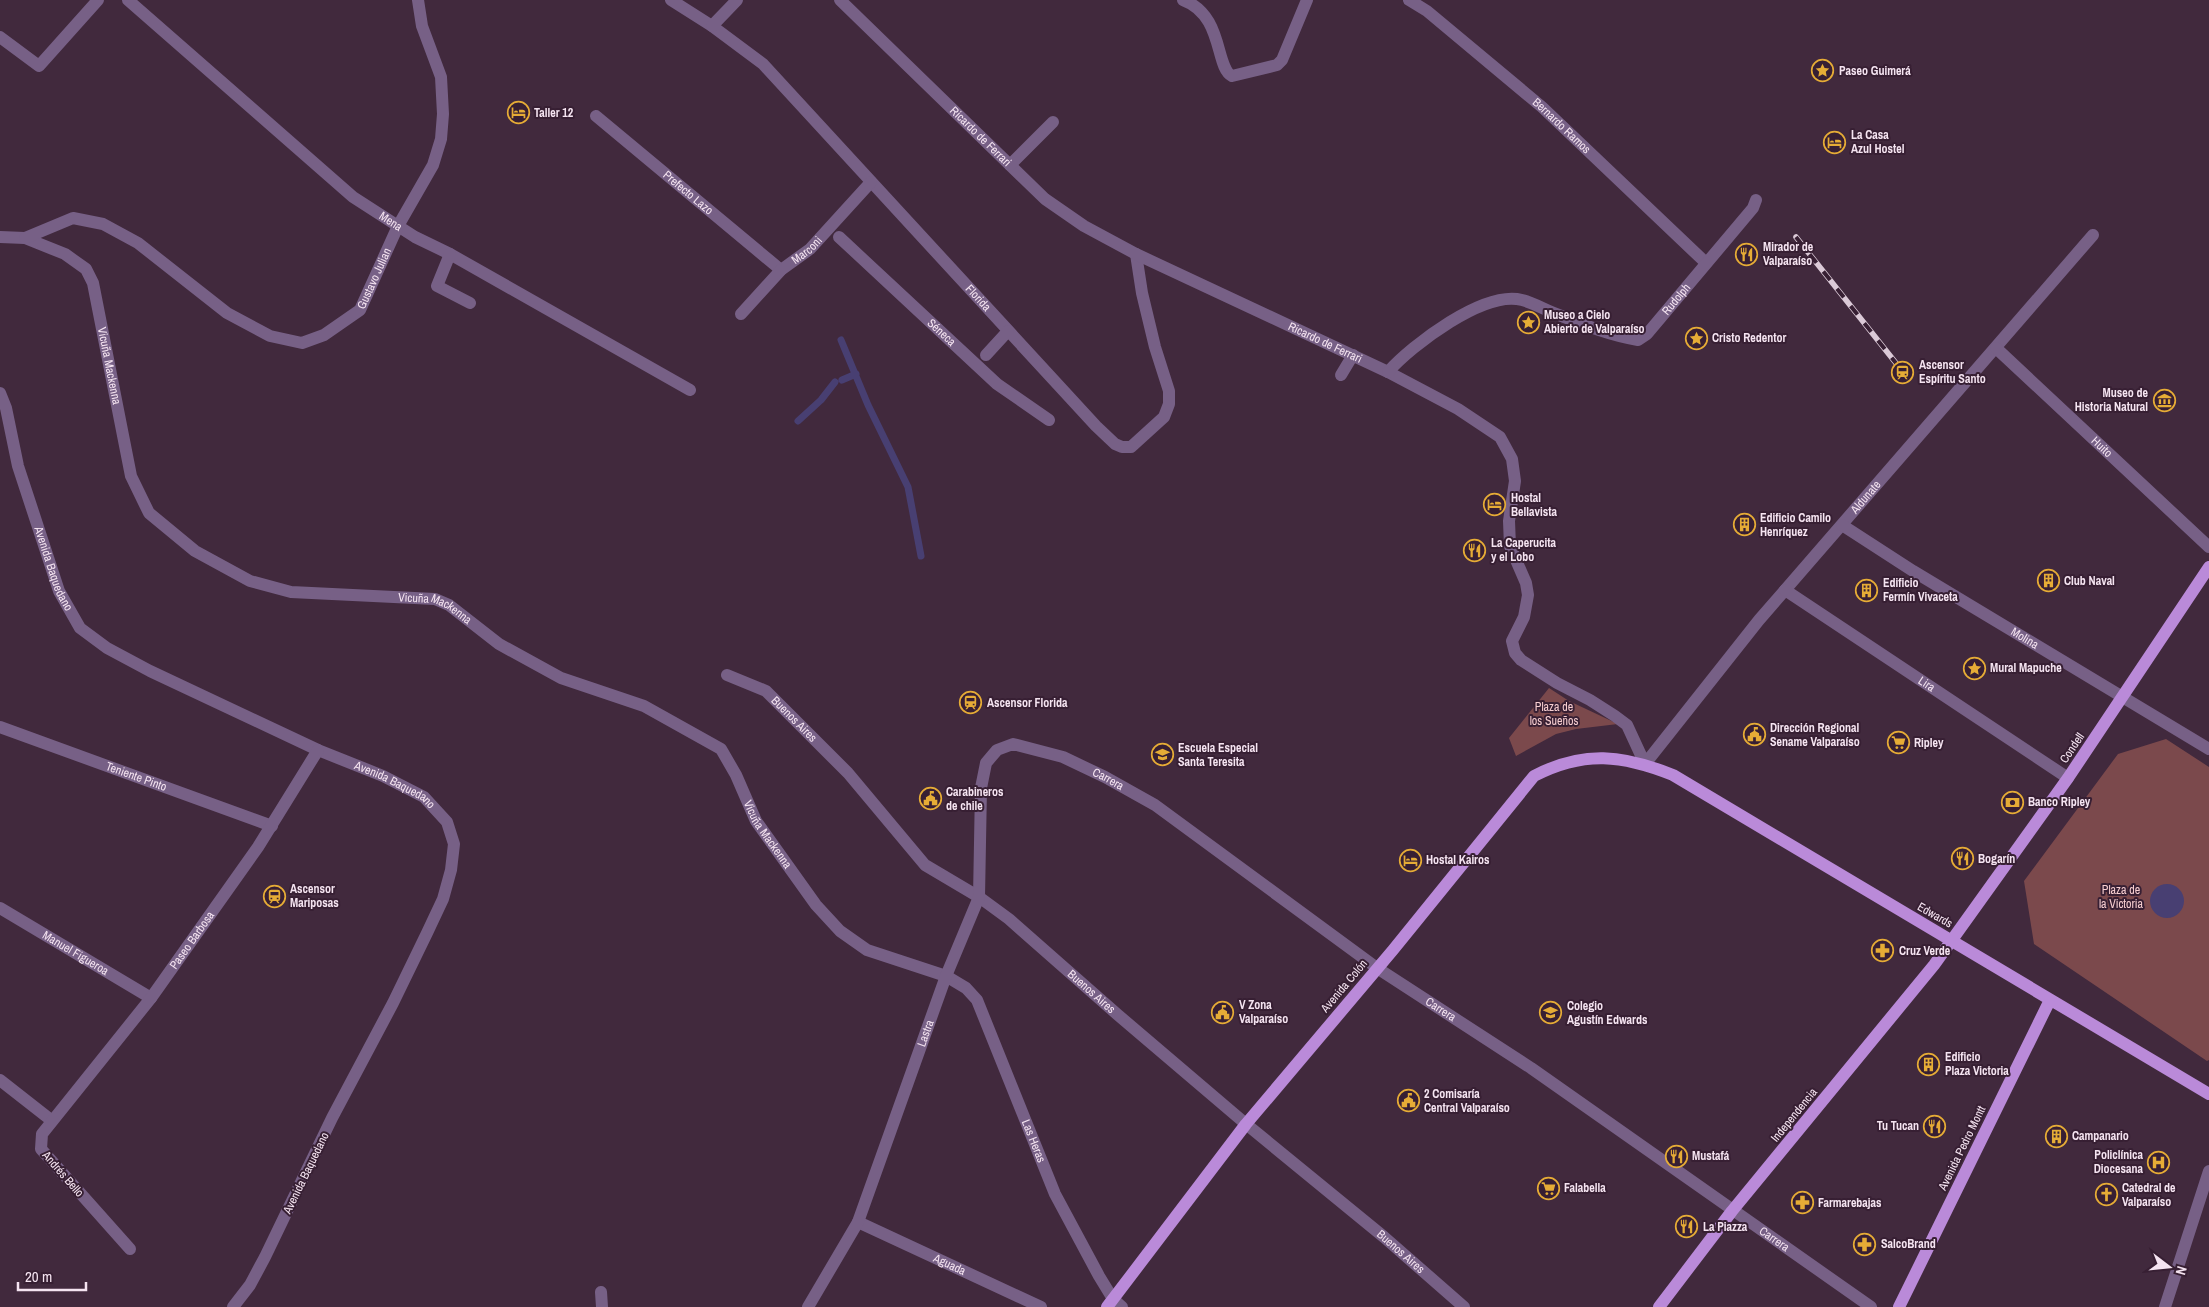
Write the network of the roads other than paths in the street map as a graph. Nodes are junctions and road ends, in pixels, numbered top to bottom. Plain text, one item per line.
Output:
1 (98, 0) edge
2 (128, 0) edge
3 (418, 0) edge
4 (671, 0) edge
5 (737, 0) edge
6 (840, 0) edge
7 (1183, 0) edge
8 (1308, 0) edge
9 (1409, 0) edge
10 (712, 26) junction
11 (0, 37) edge
12 (596, 116) dead end
13 (1053, 122) dead end
14 (1010, 165) junction
15 (871, 182) junction
16 (1756, 200) dead end
17 (398, 226) junction
18 (2094, 235) dead end
19 (0, 237) edge
20 (839, 237) dead end
21 (25, 238) junction
22 (450, 254) junction
23 (1136, 254) junction
24 (1705, 262) junction
25 (780, 270) junction
26 (470, 303) dead end
27 (740, 314) dead end
28 (1008, 331) junction
29 (1996, 348) junction
30 (986, 355) dead end
31 (1353, 355) junction
32 (1388, 372) junction
33 (1340, 375) dead end
34 (690, 390) dead end
35 (0, 393) edge
36 (1049, 420) dead end
37 (1842, 524) junction
38 (2209, 547) edge
39 (2209, 567) edge
40 (1785, 590) junction
41 (727, 675) dead end
42 (2123, 697) junction
43 (0, 727) edge
44 (2209, 749) edge
45 (318, 750) junction
46 (997, 750) joint
47 (1645, 764) junction
48 (2068, 778) junction
49 (272, 826) junction
50 (979, 897) junction
51 (0, 908) edge
52 (1952, 940) junction
53 (1377, 968) junction
54 (946, 976) junction
55 (151, 998) junction
56 (2050, 1000) junction
57 (0, 1080) edge
58 (2209, 1094) edge
59 (51, 1120) junction
60 (1246, 1124) junction
61 (2209, 1172) edge
62 (1732, 1211) junction
63 (858, 1222) junction
64 (130, 1249) dead end
65 (601, 1292) dead end
66 (1114, 1304) edge
67 (233, 1307) edge
68 (602, 1307) edge
69 (808, 1307) edge
70 (1041, 1307) edge
71 (1464, 1307) edge
72 (1659, 1307) edge
73 (1871, 1307) edge
74 (1899, 1307) edge
75 (2165, 1307) edge

1 - 11 street
2 - 17 street, Mena
3 - 17 street, Gustavo Julian
4 - 10 street, Florida
5 - 10 street
6 - 14 street, Ricardo de Ferrari
7 - 8 street
9 - 24 street, Bernardo Ramos
10 - 15 street, Florida
12 - 25 street, Prefecto Lazo
13 - 14 street
14 - 23 street, Ricardo de Ferrari
15 - 25 street, Marconi
15 - 28 street, Florida
16 - 24 street, Rudolph
17 - 21 street, Gustavo Julian
17 - 22 street, Mena
18 - 29 street, Aldunate
19 - 21 street, Vicuña Mackenna
20 - 36 street, Séneca
21 - 54 street, Vicuña Mackenna
22 - 26 street
22 - 34 street, Mena
23 - 28 street, Florida
23 - 31 street, Ricardo de Ferrari
24 - 32 street, Rudolph
25 - 27 street, Marconi
28 - 30 street
29 - 37 street, Aldunate
29 - 38 street, Huito
31 - 32 street, Ricardo de Ferrari
31 - 33 street
32 - 47 street, Ricardo de Ferrari
35 - 45 street, Avenida Baquedano
37 - 40 street, Aldunate
37 - 42 street, Molina
39 - 42 main road, Condell
40 - 47 street, Aldunate
40 - 48 street, Lira
41 - 50 street, Buenos Aires
42 - 44 street, Molina
42 - 48 main road, Condell
43 - 49 street, Teniente Pinto
45 - 49 street, Paseo Barbosa
45 - 67 street, Avenida Baquedano
46 - 50 street, Lastra
46 - 53 street, Carrera
47 - 52 main road, Edwards
47 - 53 main road, Avenida Colón
48 - 52 main road, Condell
49 - 55 street, Paseo Barbosa
50 - 54 street, Lastra
50 - 60 street, Buenos Aires
51 - 55 street, Manuel Figueroa
52 - 56 main road, Edwards
52 - 62 main road, Independencia
53 - 60 main road, Avenida Colón
53 - 62 street, Carrera
54 - 63 street, Lastra
54 - 66 street, Las Heras
55 - 59 street, Paseo Barbosa
56 - 58 main road, Edwards
56 - 74 main road, Avenida Pedro Montt
57 - 59 street
59 - 64 street, Andrés Bello
60 - 66 main road, Avenida Colón
60 - 71 street, Buenos Aires
61 - 75 street
62 - 72 main road, Independencia
62 - 73 street, Carrera
63 - 69 street, Lastra
63 - 70 street, Aguada
65 - 68 street

